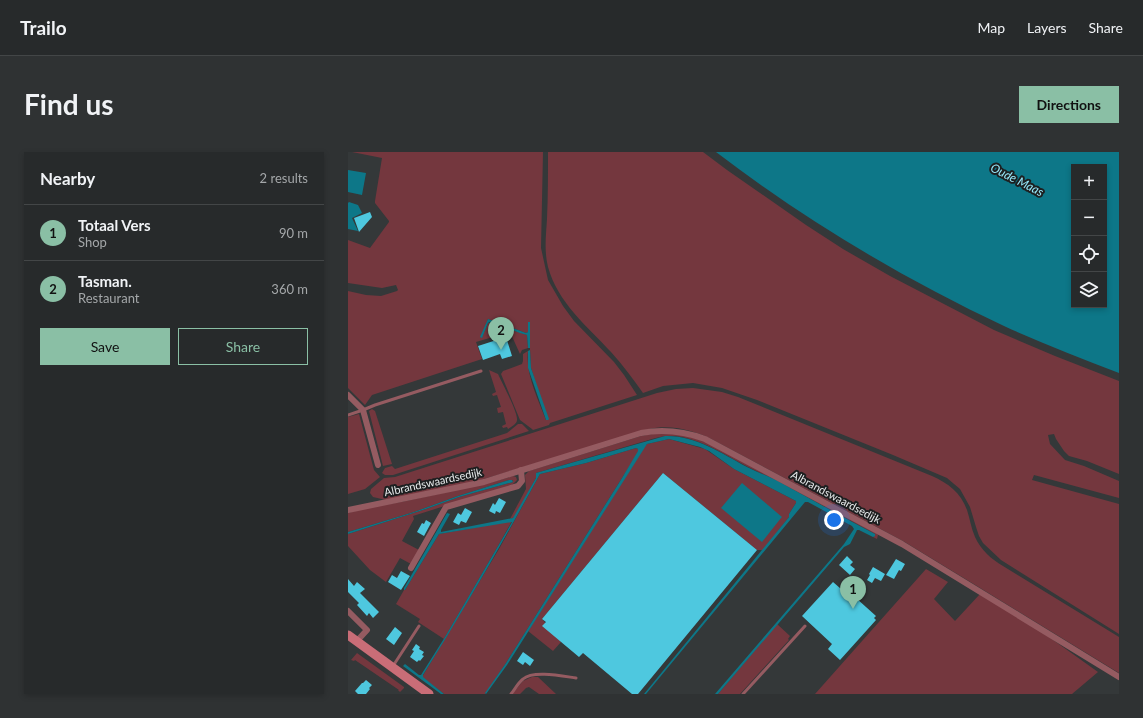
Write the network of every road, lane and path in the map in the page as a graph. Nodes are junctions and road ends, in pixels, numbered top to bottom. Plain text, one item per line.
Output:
1 (481, 371) dead end
2 (348, 395) edge
3 (363, 410) junction
4 (348, 415) edge
5 (378, 465) dead end
6 (521, 470) junction
7 (348, 510) edge
8 (411, 568) dead end
9 (348, 611) edge
10 (419, 626) dead end
11 (805, 626) dead end
12 (348, 636) edge
13 (356, 642) junction
14 (392, 668) junction
15 (1119, 677) edge
16 (576, 678) dead end
17 (429, 694) edge
18 (511, 694) edge
19 (743, 694) edge

1 - 3 lane
2 - 3 street
3 - 4 lane
3 - 5 street
6 - 7 street, Albrandswaardsedijk
6 - 8 street
6 - 15 street, Albrandswaardsedijk
9 - 13 street
10 - 14 lane
11 - 19 lane
12 - 13 street
13 - 14 street
14 - 17 street
16 - 18 lane

